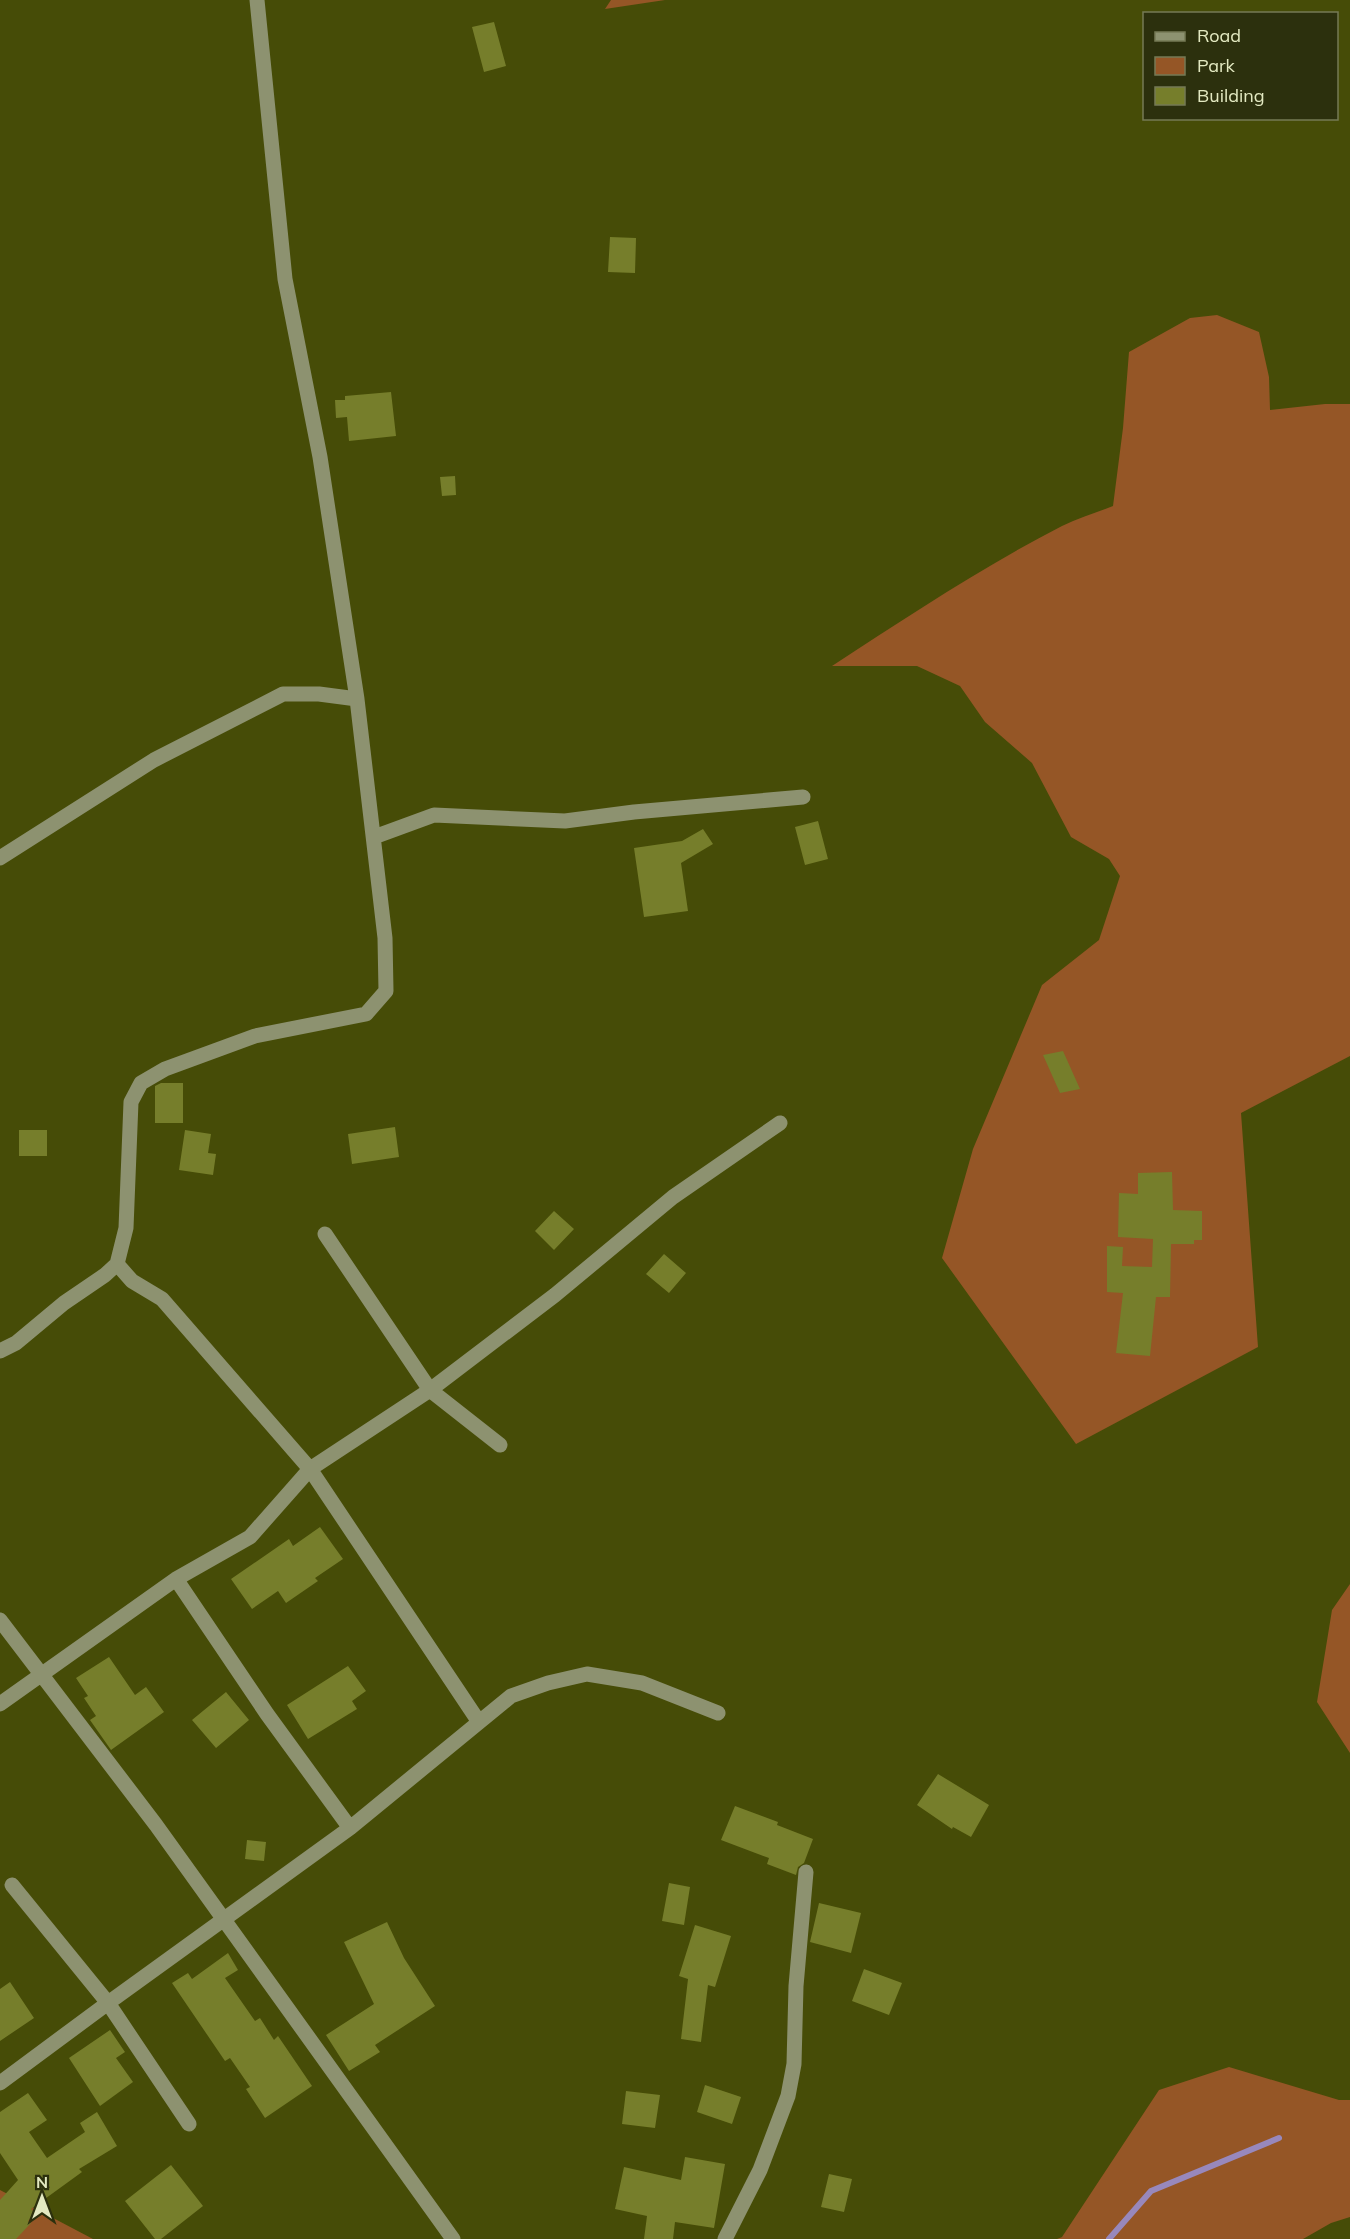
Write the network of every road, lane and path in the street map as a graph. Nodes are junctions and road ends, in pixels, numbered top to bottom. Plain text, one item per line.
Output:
1 (257, 0) edge
2 (357, 699) junction
3 (803, 797) dead end
4 (374, 837) junction
5 (0, 858) edge
6 (780, 1123) dead end
7 (325, 1234) dead end
8 (117, 1263) junction
9 (0, 1351) edge
10 (430, 1390) junction
11 (500, 1445) dead end
12 (310, 1469) junction
13 (176, 1579) junction
14 (0, 1620) edge
15 (41, 1676) junction
16 (0, 1704) edge
17 (718, 1713) dead end
18 (479, 1722) junction
19 (350, 1828) junction
20 (807, 1872) dead end
21 (12, 1885) dead end
22 (223, 1919) junction
23 (108, 2003) junction
24 (0, 2083) edge
25 (189, 2124) dead end
26 (453, 2239) edge
27 (725, 2239) edge

1 - 2 street
2 - 4 street
2 - 5 street
3 - 4 street
4 - 8 street
6 - 10 street
7 - 10 street
8 - 9 street
8 - 12 street
10 - 11 street
10 - 12 street
12 - 13 street
12 - 18 street
13 - 15 street
13 - 19 street
14 - 15 street
15 - 16 street
15 - 22 street
17 - 18 street
18 - 19 street
19 - 22 street
20 - 27 street
21 - 23 street
22 - 23 street
22 - 26 street
23 - 24 street
23 - 25 street

